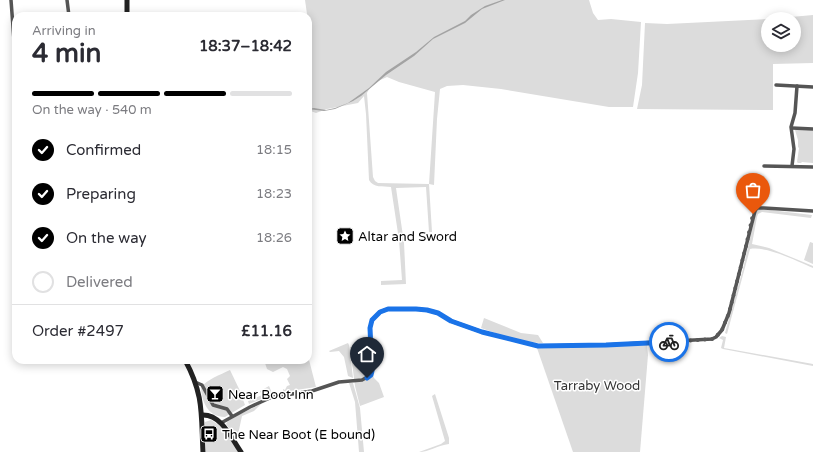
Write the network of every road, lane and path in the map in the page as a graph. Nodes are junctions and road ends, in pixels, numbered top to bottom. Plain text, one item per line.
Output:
1 (11, 0) edge
2 (68, 0) edge
3 (127, 0) edge
4 (68, 12) edge
5 (127, 12) edge
6 (12, 13) edge
7 (776, 85) dead end
8 (797, 86) junction
9 (813, 87) edge
10 (792, 128) junction
11 (813, 129) edge
12 (764, 166) dead end
13 (792, 166) junction
14 (813, 167) edge
15 (813, 211) edge
16 (187, 364) edge
17 (195, 382) junction
18 (203, 416) junction
19 (232, 416) junction
20 (221, 423) junction
21 (203, 452) edge
22 (241, 452) edge

1 - 6 street
2 - 4 street
3 - 5 main road
7 - 8 street
8 - 9 street
8 - 10 street
10 - 11 street
10 - 13 street
12 - 13 street
13 - 14 street
15 - 19 street
16 - 17 main road
17 - 18 main road
17 - 19 street
18 - 20 main road
18 - 21 main road
19 - 20 street
20 - 22 main road

